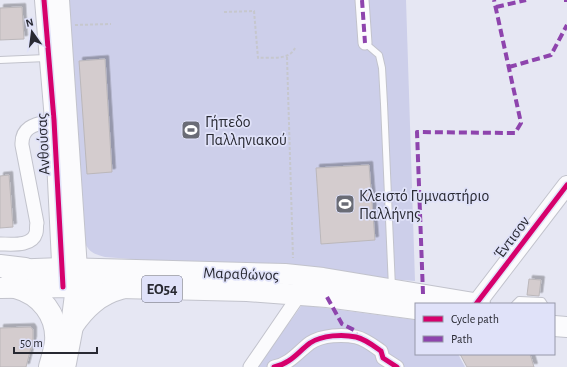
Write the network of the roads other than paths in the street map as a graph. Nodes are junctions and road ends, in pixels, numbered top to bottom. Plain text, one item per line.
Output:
1 (44, 0) edge
2 (60, 0) edge
3 (362, 0) edge
4 (365, 43) joint
5 (49, 58) junction
6 (0, 60) edge
7 (54, 120) junction
8 (567, 185) edge
9 (561, 205) edge
10 (0, 244) edge
11 (0, 266) edge
12 (0, 270) edge
13 (70, 278) junction
14 (13, 282) edge
15 (121, 288) junction
16 (392, 289) junction
17 (300, 294) junction
18 (472, 303) edge
19 (479, 303) edge
20 (516, 303) edge
21 (543, 303) edge
22 (415, 309) edge
23 (555, 312) edge
24 (567, 313) edge
25 (72, 326) junction
26 (555, 326) edge
27 (567, 327) edge
28 (252, 364) edge
29 (50, 367) edge
30 (64, 367) edge
31 (273, 367) edge
32 (397, 367) edge

1 - 5 street, Ανθούσας
2 - 13 street, Ανθούσας
3 - 4 street
4 - 16 lane
5 - 6 lane
5 - 7 street, Ανθούσας
7 - 10 street, Ανθούσας
7 - 13 street, Ανθούσας
8 - 9 street, Έντισον
9 - 19 street, Έντισον
11 - 14 highway
12 - 14 main road, Μαραθώνος / ΕΟ54
13 - 14 main road, Μαραθώνος / ΕΟ54
13 - 15 main road, Μαραθώνος / ΕΟ54
13 - 16 main road, Μαραθώνος / ΕΟ54
13 - 25 highway
14 - 29 highway
15 - 17 main road, Μαραθώνος / ΕΟ54
15 - 25 highway
16 - 18 main road, Μαραθώνος / ΕΟ54
17 - 22 main road, Μαραθώνος / ΕΟ54
17 - 28 street
20 - 21 lane
23 - 24 main road
25 - 30 highway
26 - 27 main road
28 - 31 street
31 - 32 street

